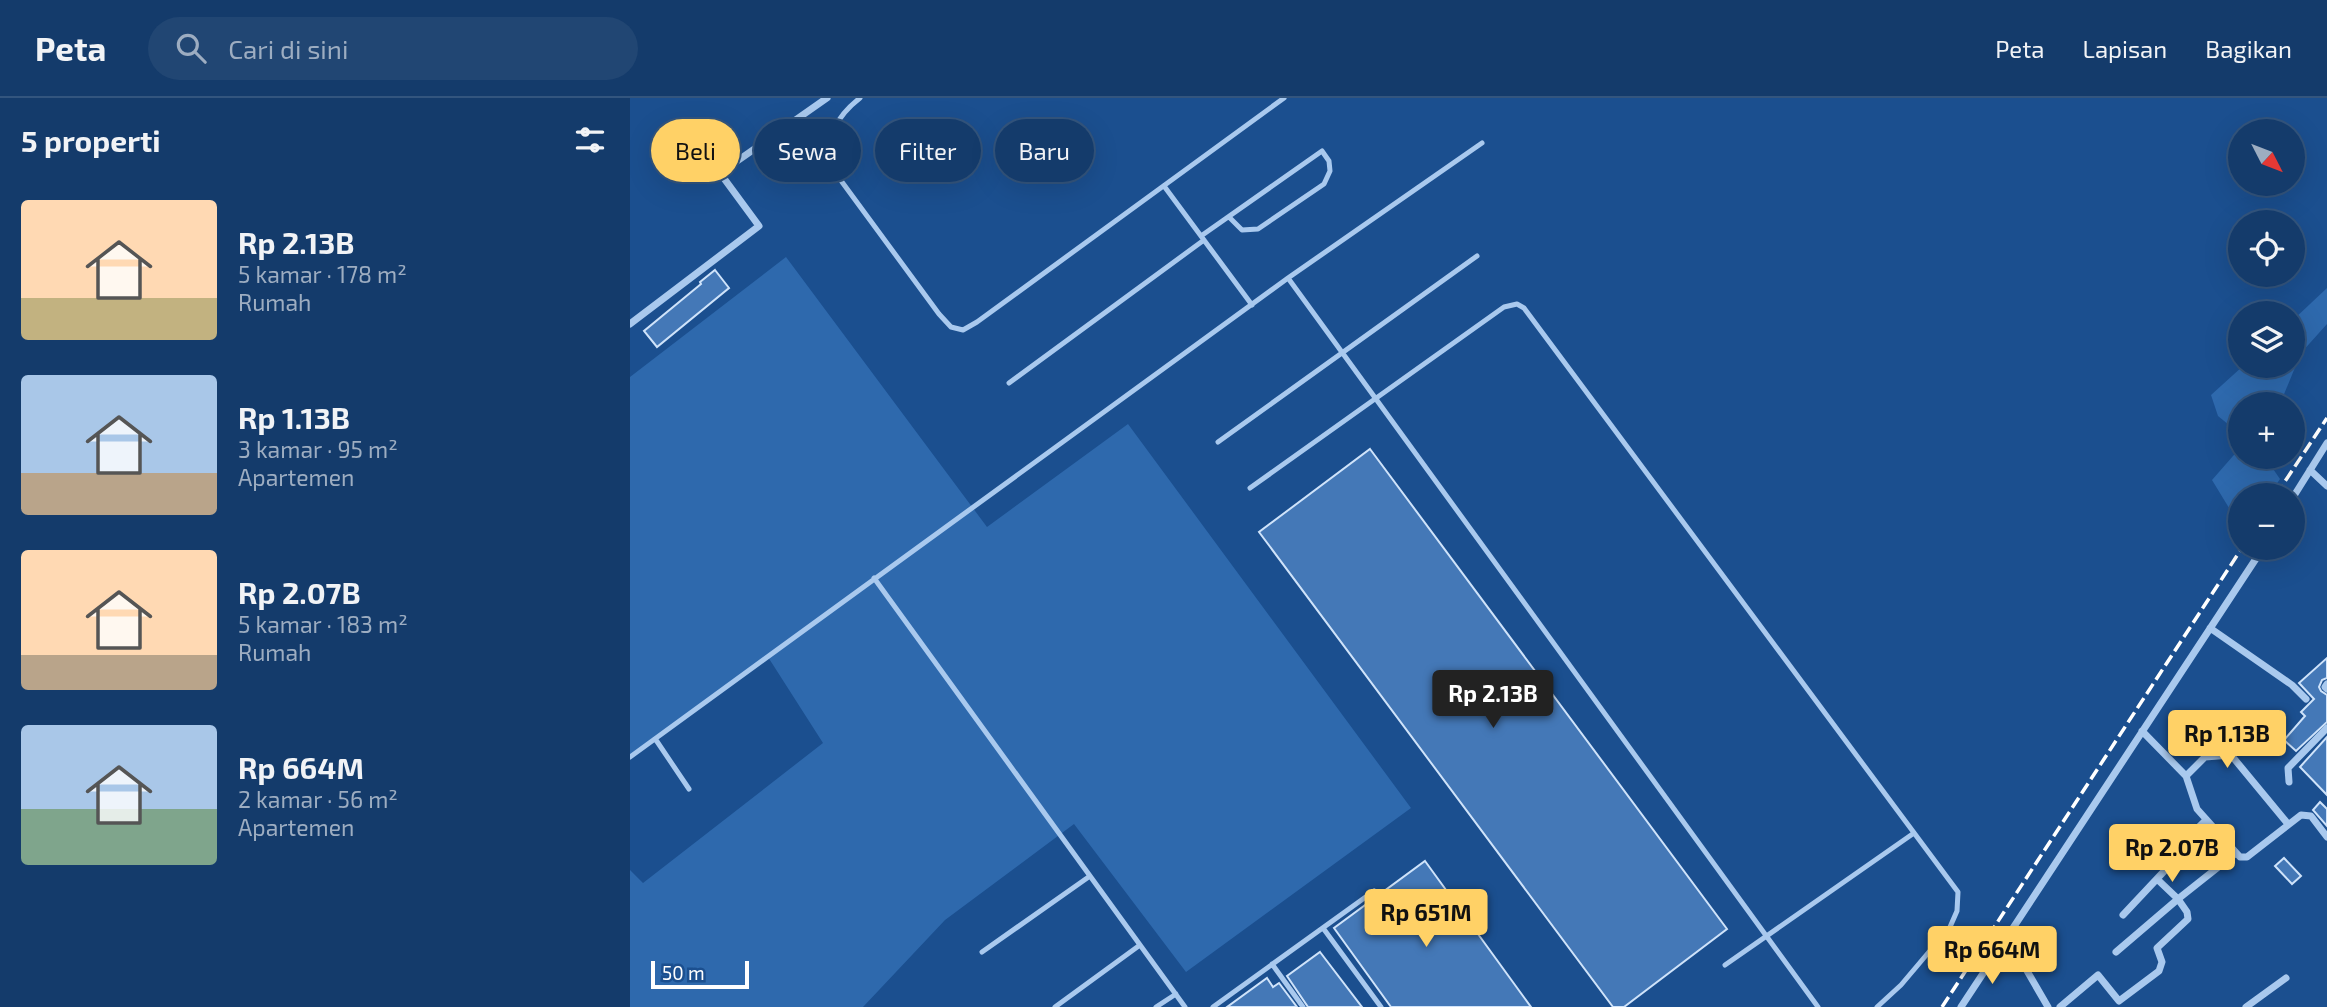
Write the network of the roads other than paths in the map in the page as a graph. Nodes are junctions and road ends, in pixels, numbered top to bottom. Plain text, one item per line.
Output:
1 (827, 98) edge
2 (860, 98) edge
3 (1284, 98) edge
4 (1482, 143) dead end
5 (1164, 186) junction
6 (1230, 216) junction
7 (1203, 238) junction
8 (1477, 256) dead end
9 (1288, 278) junction
10 (1252, 305) junction
11 (630, 324) edge
12 (1343, 351) junction
13 (1009, 383) dead end
14 (1376, 398) junction
15 (1218, 442) dead end
16 (2327, 443) edge
17 (2310, 470) junction
18 (2302, 483) edge
19 (2327, 486) edge
20 (1250, 488) dead end
21 (2255, 560) edge
22 (873, 578) junction
23 (2210, 628) junction
24 (2306, 699) dead end
25 (2327, 728) edge
26 (2142, 732) junction
27 (656, 740) junction
28 (630, 757) edge
29 (2186, 776) junction
30 (2289, 782) dead end
31 (689, 789) dead end
32 (2206, 820) junction
33 (2288, 824) junction
34 (1914, 833) junction
35 (2327, 836) edge
36 (2172, 853) dead end
37 (2236, 853) junction
38 (2169, 866) dead end
39 (1090, 876) junction
40 (2157, 879) junction
41 (1374, 891) dead end
42 (2178, 899) junction
43 (2123, 915) dead end
44 (1324, 928) junction
45 (1767, 934) junction
46 (1140, 945) junction
47 (1999, 949) junction
48 (982, 952) dead end
49 (2116, 952) dead end
50 (1272, 964) junction
51 (1725, 965) dead end
52 (2286, 978) dead end
53 (1176, 994) junction
54 (1055, 1007) edge
55 (1156, 1007) edge
56 (1185, 1007) edge
57 (1213, 1007) edge
58 (1303, 1007) edge
59 (1381, 1007) edge
60 (1818, 1007) edge
61 (1877, 1007) edge
62 (1961, 1007) edge
63 (2048, 1007) edge
64 (2060, 1007) edge
65 (2246, 1007) edge

1 - 11 street
2 - 5 lane
3 - 5 lane
4 - 9 lane
5 - 7 lane
6 - 6 lane
6 - 7 lane
7 - 10 lane
7 - 13 lane
8 - 12 lane
9 - 10 lane
9 - 12 lane
10 - 22 lane
12 - 14 lane
12 - 15 lane
14 - 20 lane
14 - 34 lane
14 - 45 lane
16 - 17 street
17 - 18 street
17 - 19 street
21 - 23 street
22 - 27 lane
22 - 39 lane
23 - 24 street
23 - 26 street
25 - 30 street
26 - 29 street
26 - 47 street
27 - 28 lane
27 - 31 lane
29 - 32 street
29 - 33 street
32 - 36 street
32 - 37 street
33 - 35 street
33 - 37 street
34 - 45 lane
34 - 61 lane
37 - 42 street
38 - 40 street
39 - 46 lane
39 - 48 lane
40 - 42 street
40 - 43 street
41 - 44 lane
42 - 49 street
42 - 64 street
44 - 50 lane
44 - 59 lane
45 - 51 lane
45 - 60 lane
46 - 53 lane
46 - 54 lane
47 - 62 street
47 - 63 street
50 - 57 lane
50 - 58 lane
52 - 65 street
53 - 55 lane
53 - 56 lane

